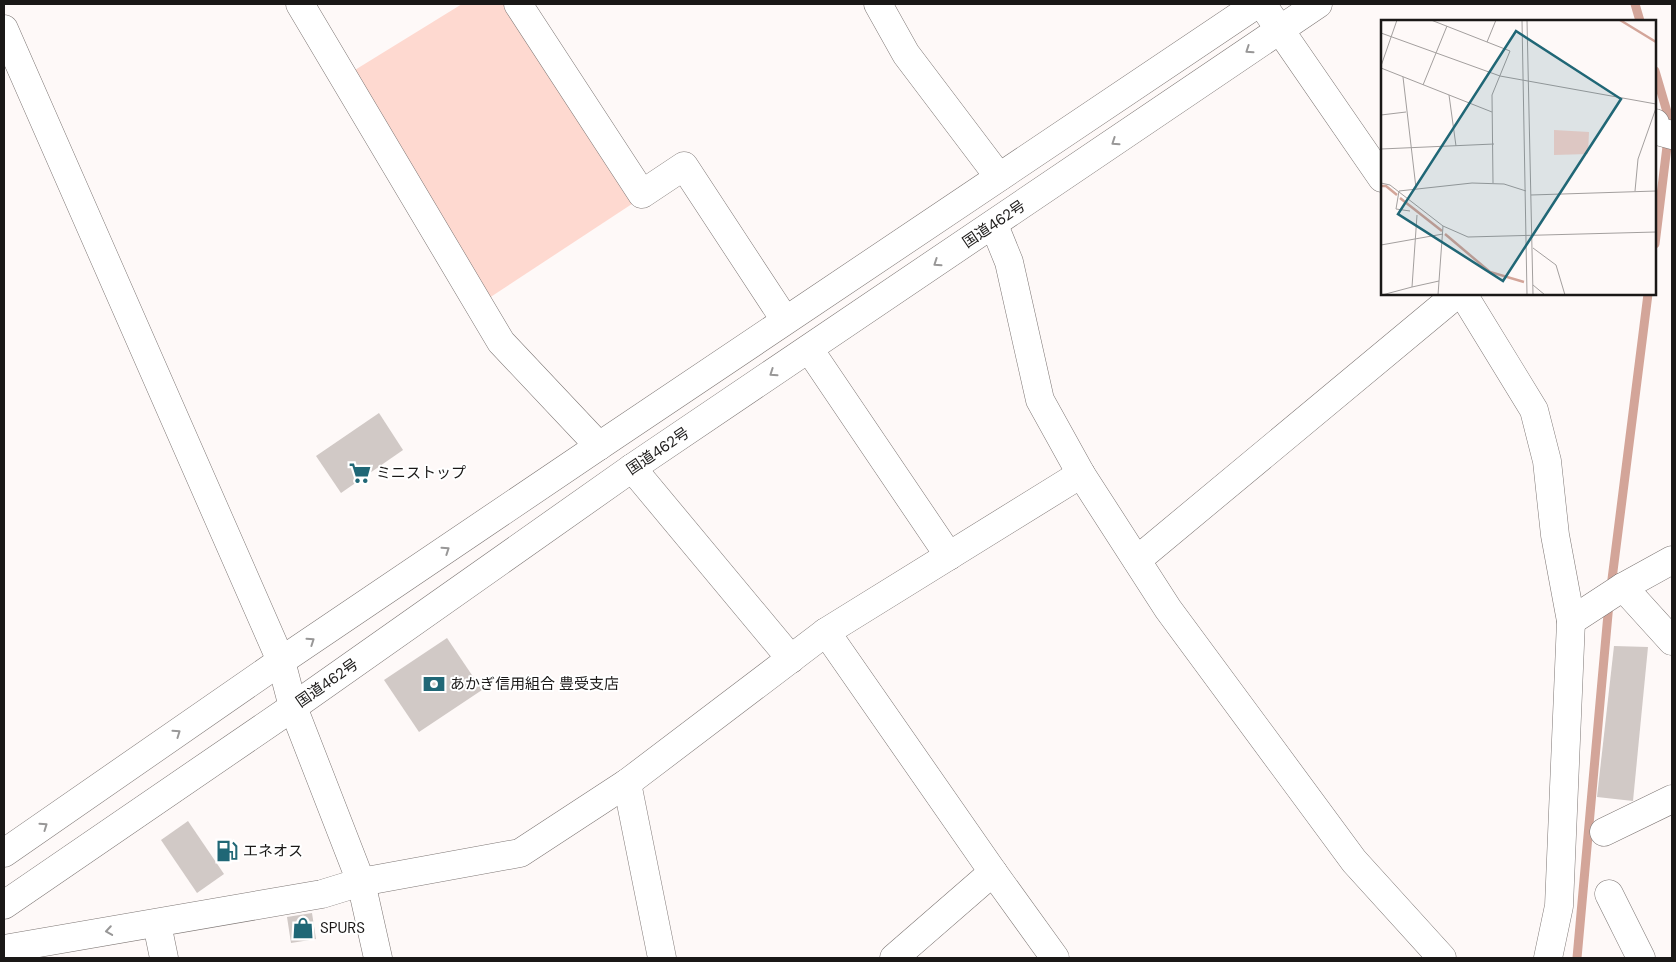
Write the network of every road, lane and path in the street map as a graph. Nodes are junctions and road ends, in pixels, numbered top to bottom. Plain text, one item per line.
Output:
1 (300, 4) edge
2 (518, 4) edge
3 (878, 4) edge
4 (1257, 4) edge
5 (1262, 4) edge
6 (1318, 4) edge
7 (1280, 29) junction
8 (4, 30) edge
9 (999, 177) junction
10 (1381, 177) edge
11 (994, 225) junction
12 (1456, 295) edge
13 (1464, 295) edge
14 (785, 320) junction
15 (809, 349) junction
16 (599, 446) junction
17 (632, 468) junction
18 (1081, 474) junction
19 (949, 556) junction
20 (1137, 560) junction
21 (1672, 560) edge
22 (1623, 587) junction
23 (1571, 621) junction
24 (826, 632) junction
25 (1672, 641) edge
26 (791, 659) junction
27 (281, 661) junction
28 (293, 707) junction
29 (627, 783) junction
30 (1672, 799) edge
31 (1604, 832) dead end
32 (4, 853) edge
33 (993, 872) junction
34 (361, 882) junction
35 (1609, 894) dead end
36 (4, 905) edge
37 (157, 924) junction
38 (4, 949) edge
39 (1435, 956) edge
40 (164, 958) edge
41 (378, 958) edge
42 (662, 958) edge
43 (894, 958) edge
44 (1056, 958) edge
45 (1548, 958) edge
46 (1641, 958) edge

1 - 16 main road
2 - 14 main road
3 - 9 main road
4 - 9 main road
5 - 7 main road
6 - 7 main road, 国道462号
7 - 10 main road
7 -> 11 main road, 国道462号
8 - 27 main road
9 - 14 main road
11 -> 15 main road, 国道462号
11 - 18 main road
12 - 20 main road
13 - 23 main road
14 - 16 main road
15 -> 17 main road, 国道462号
15 - 19 main road
27 -> 16 main road
17 - 26 main road
17 - 28 main road, 国道462号
18 - 19 main road
18 - 20 main road
19 - 24 main road
20 - 39 main road
21 - 22 main road
22 - 23 main road
22 - 25 main road
23 - 45 main road
24 - 26 main road
24 - 33 main road
26 - 29 main road
27 - 28 main road
32 -> 27 main road
28 - 34 main road
28 - 36 main road, 国道462号
29 - 34 main road
29 - 42 main road
30 - 31 main road
33 - 43 main road
33 - 44 main road
34 - 37 main road
34 - 41 main road
35 - 46 main road
37 -> 38 main road
37 - 40 main road

